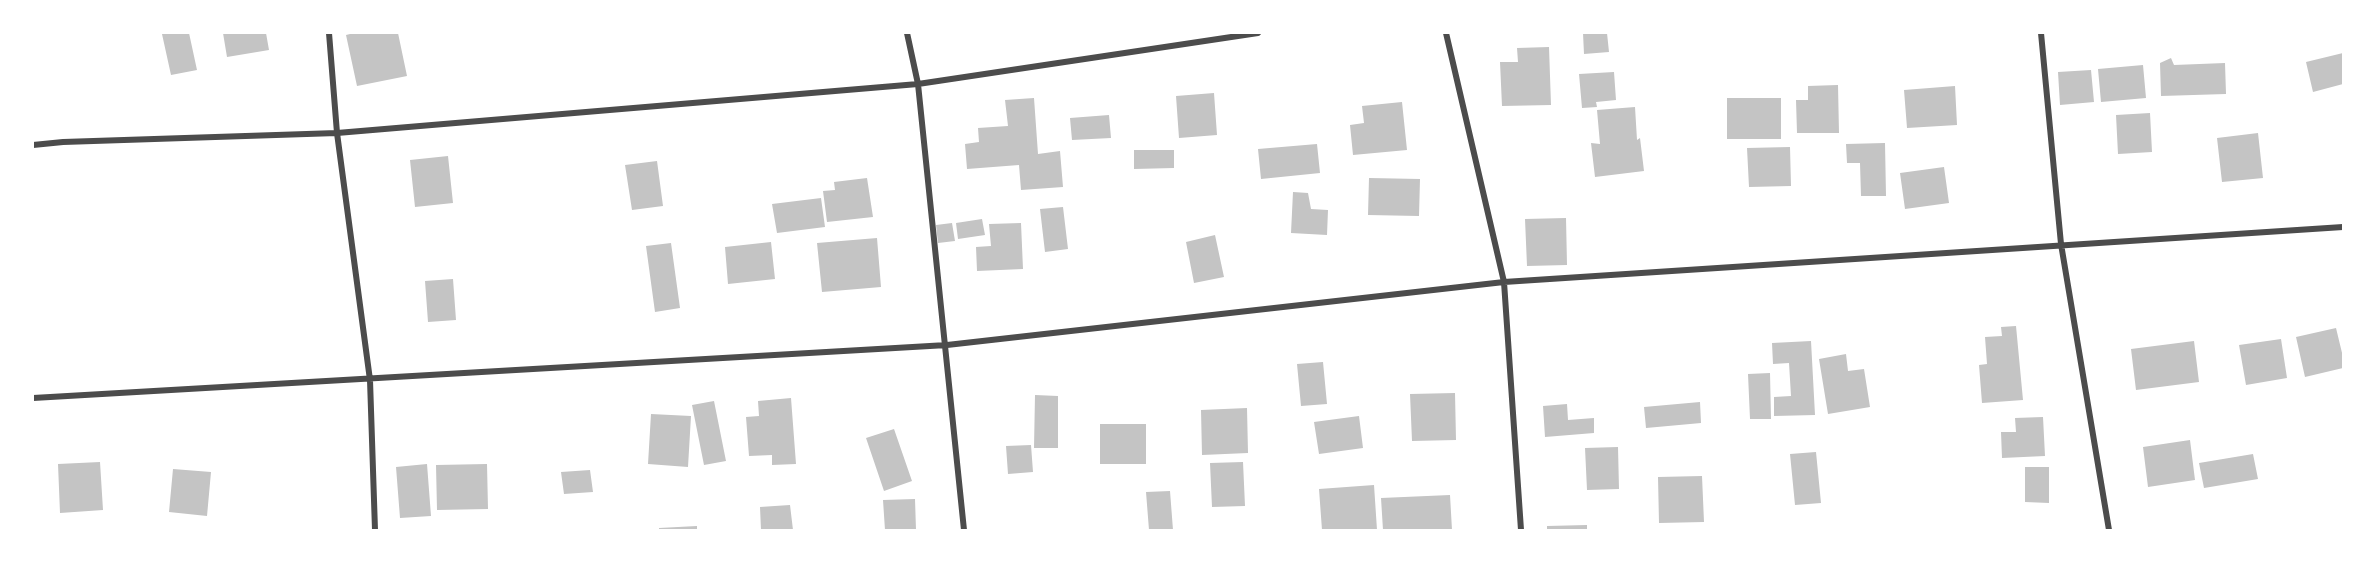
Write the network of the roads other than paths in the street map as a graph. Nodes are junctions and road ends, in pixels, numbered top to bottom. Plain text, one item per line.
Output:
1 (329, 33) edge
2 (907, 33) edge
3 (1258, 33) edge
4 (1446, 33) edge
5 (2041, 33) edge
6 (918, 84) junction
7 (337, 133) junction
8 (33, 145) edge
9 (2343, 227) edge
10 (2061, 244) junction
11 (1504, 282) junction
12 (947, 345) junction
13 (370, 380) junction
14 (33, 398) edge
15 (375, 530) edge
16 (964, 530) edge
17 (1521, 530) edge
18 (2109, 530) edge

1 - 7 street
2 - 6 street
3 - 6 street
4 - 11 street
5 - 10 street
6 - 7 street
6 - 12 street
7 - 8 street
7 - 13 street
9 - 10 street
10 - 11 street
10 - 18 street
11 - 12 street
11 - 17 street
12 - 13 street
12 - 16 street
13 - 14 street
13 - 15 street

